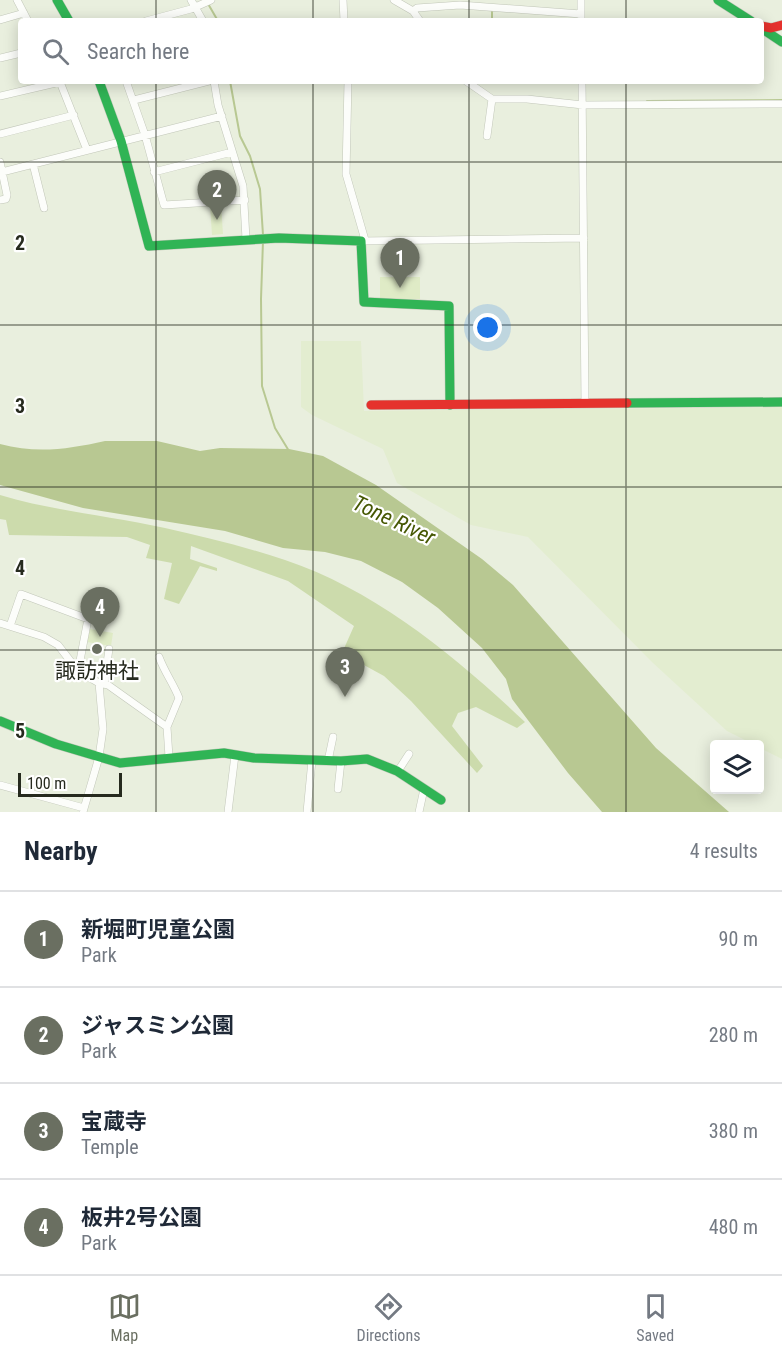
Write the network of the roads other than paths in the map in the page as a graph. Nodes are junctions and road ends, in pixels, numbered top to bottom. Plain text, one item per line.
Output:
1 (16, 0) edge
2 (57, 0) edge
3 (191, 0) edge
4 (211, 0) edge
5 (343, 0) edge
6 (394, 0) edge
7 (581, 0) edge
8 (718, 0) edge
9 (200, 6) junction
10 (413, 11) junction
11 (24, 13) junction
12 (581, 17) edge
13 (26, 18) edge
14 (67, 18) edge
15 (157, 18) edge
16 (202, 18) edge
17 (344, 18) edge
18 (418, 18) edge
19 (746, 18) edge
20 (0, 20) edge
21 (782, 25) edge
22 (764, 27) edge
23 (764, 29) edge
24 (782, 42) edge
25 (18, 53) edge
26 (0, 58) edge
27 (51, 84) edge
28 (60, 84) edge
29 (100, 84) edge
30 (127, 84) edge
31 (197, 84) edge
32 (215, 84) edge
33 (348, 84) edge
34 (470, 84) edge
35 (582, 84) edge
36 (0, 96) edge
37 (492, 99) junction
38 (134, 100) junction
39 (782, 104) edge
40 (583, 105) junction
41 (74, 115) junction
42 (222, 116) junction
43 (0, 134) edge
44 (145, 135) junction
45 (487, 136) dead end
46 (121, 141) junction
47 (87, 150) junction
48 (232, 152) junction
49 (0, 162) edge
50 (33, 164) junction
51 (2, 172) junction
52 (154, 172) junction
53 (0, 200) edge
54 (245, 200) junction
55 (44, 208) dead end
56 (584, 238) junction
57 (251, 239) junction
58 (363, 240) junction
59 (782, 402) edge
60 (585, 403) junction
61 (371, 405) dead end
62 (450, 405) junction
63 (0, 623) edge
64 (10, 626) junction
65 (109, 649) dead end
66 (159, 657) dead end
67 (78, 671) junction
68 (102, 683) junction
69 (0, 721) edge
70 (167, 728) junction
71 (333, 737) dead end
72 (409, 754) dead end
73 (236, 755) junction
74 (99, 757) junction
75 (169, 757) junction
76 (312, 760) junction
77 (328, 760) junction
78 (341, 761) junction
79 (398, 771) junction
80 (0, 785) edge
81 (338, 789) dead end
82 (424, 789) junction
83 (441, 800) dead end
84 (83, 810) edge
85 (228, 812) edge
86 (307, 812) edge
87 (419, 812) edge

1 - 11 street
2 - 14 street
3 - 9 street
4 - 9 street
5 - 17 street
6 - 10 street
7 - 12 street
8 - 19 street
9 - 15 street
9 - 16 street
10 - 12 street
10 - 18 street
11 - 13 street
11 - 20 street
21 - 22 street
23 - 24 street
25 - 26 street
27 - 36 street
28 - 41 street
29 - 46 street
30 - 38 street
31 - 38 street
32 - 42 street
33 - 58 street
34 - 37 street
35 - 40 street
37 - 40 street
37 - 45 street
38 - 44 street
39 - 40 street
40 - 56 street
41 - 43 street
41 - 47 street
42 - 44 street
42 - 48 street
44 - 46 street
44 - 52 street
46 - 47 street
46 - 57 street
47 - 50 street
48 - 52 street
48 - 54 street
49 - 51 street
50 - 51 street
50 - 55 street
51 - 53 street
52 - 54 street
54 - 57 street
56 - 58 street
56 - 60 street
57 - 58 street
58 - 62 street
59 - 60 street
60 - 62 street
61 - 62 street
63 - 64 street
64 - 67 street
64 - 67 street
65 - 68 street
66 - 70 street
67 - 68 street
68 - 70 street
68 - 74 street
69 - 74 street
70 - 75 street
71 - 77 street
72 - 79 street
73 - 75 street
73 - 76 street
73 - 85 street
74 - 75 street
74 - 84 street
76 - 77 street
76 - 86 street
77 - 78 street
78 - 79 street
78 - 81 street
79 - 82 street
80 - 84 street
82 - 83 street
82 - 87 street

